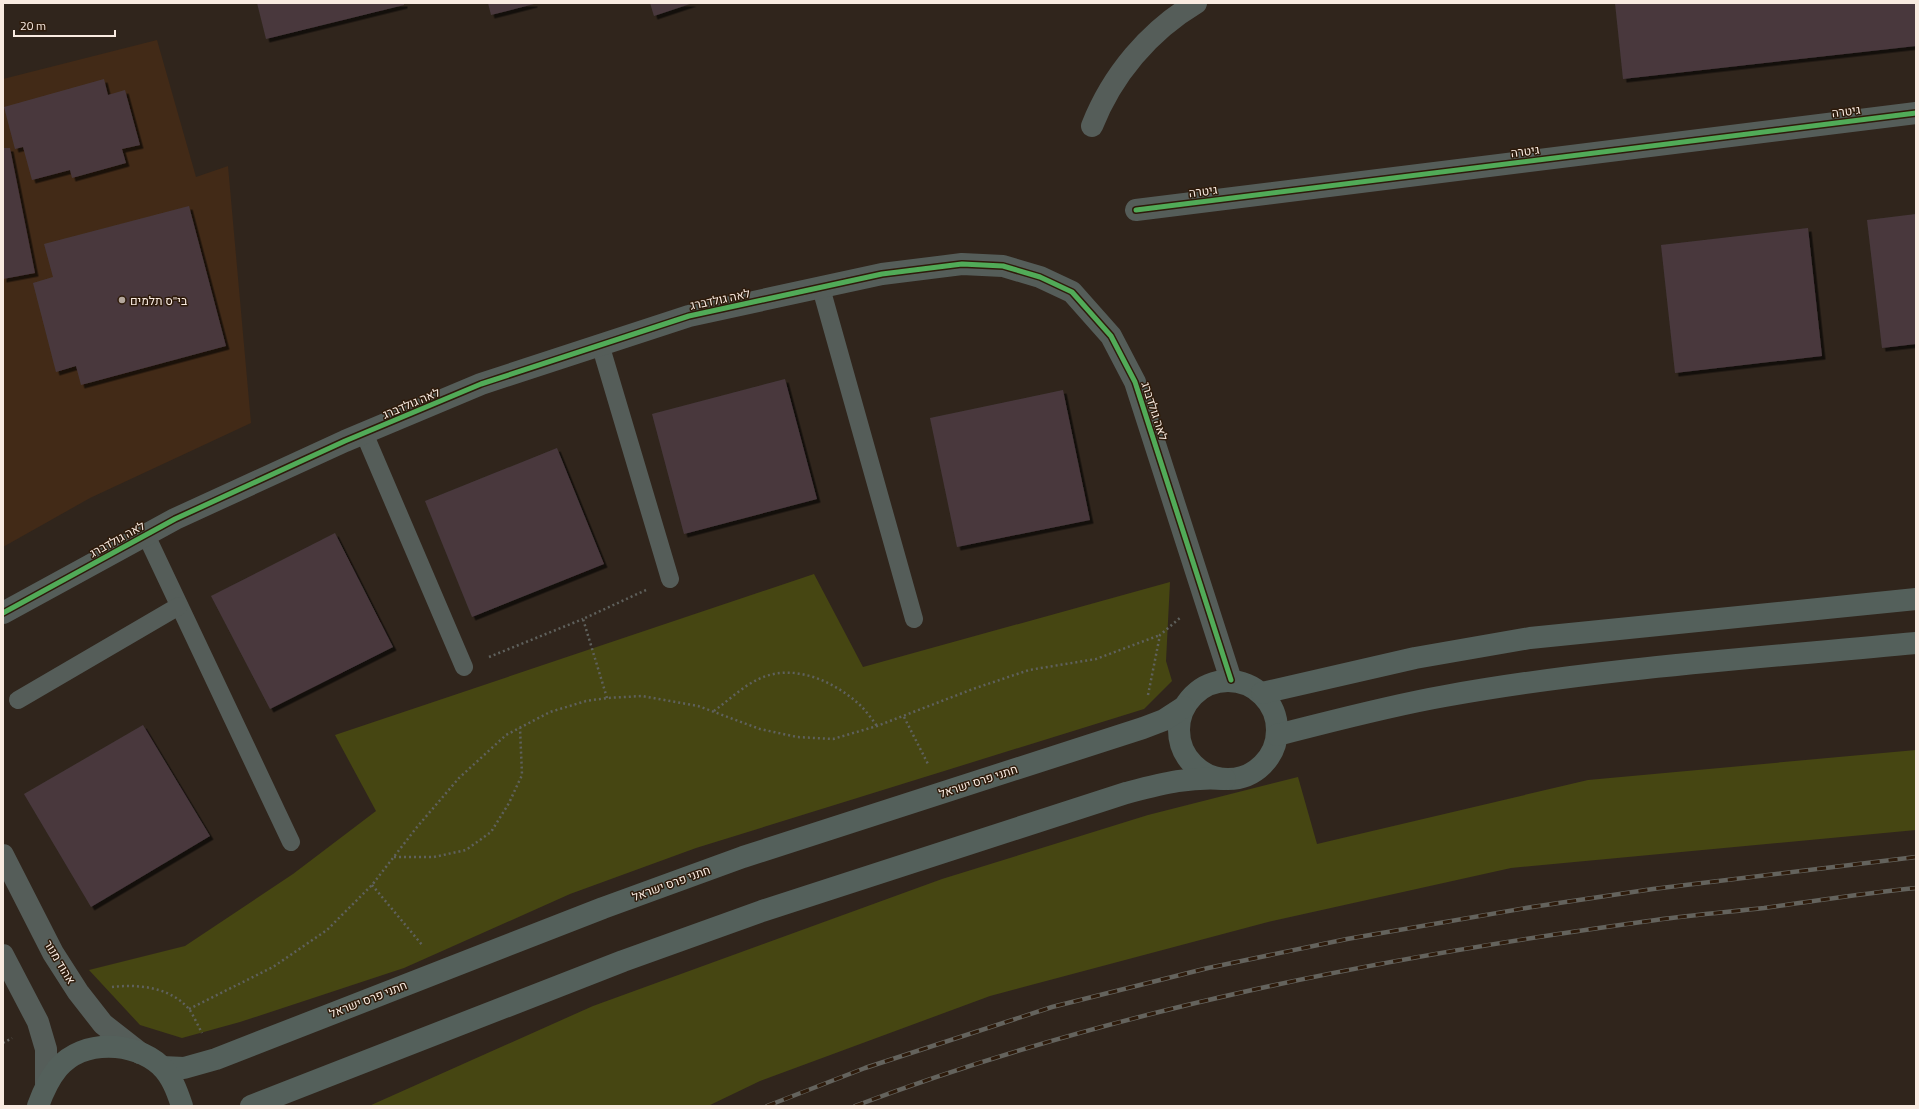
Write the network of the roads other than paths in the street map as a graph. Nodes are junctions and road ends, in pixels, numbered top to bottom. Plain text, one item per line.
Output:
1 (1196, 3) edge
2 (1916, 113) edge
3 (1092, 126) dead end
4 (1136, 210) dead end
5 (821, 288) junction
6 (600, 344) junction
7 (364, 433) junction
8 (146, 535) junction
9 (670, 579) road end
10 (1916, 598) edge
11 (179, 606) junction
12 (3, 613) edge
13 (914, 619) dead end
14 (1916, 643) edge
15 (464, 667) road end
16 (1231, 680) junction
17 (1262, 694) junction
18 (18, 700) dead end
19 (1184, 707) junction
20 (1277, 735) junction
21 (1225, 779) junction
22 (291, 842) dead end
23 (3, 855) edge
24 (3, 955) edge
25 (140, 1053) junction
26 (162, 1067) junction
27 (46, 1085) junction
28 (38, 1106) edge
29 (182, 1106) edge
30 (251, 1106) edge

1 - 3 street
2 - 4 street, גיטרה
5 - 6 street, לאה גולדברג
5 - 13 lane
5 - 16 street, לאה גולדברג
6 - 7 street, לאה גולדברג
6 - 9 lane
7 - 8 street, לאה גולדברג
7 - 15 lane
8 - 11 lane
8 - 12 street, לאה גולדברג
10 - 17 main road
11 - 18 lane
11 - 22 lane
14 - 20 main road
16 - 17 main road
16 - 19 main road
17 - 20 main road
19 - 21 main road
19 - 26 main road, חתני פרס ישראל
20 - 21 main road
21 - 30 main road
23 - 25 street, אהוד מנור
24 - 27 street
25 - 26 main road
25 - 27 main road
26 - 29 main road
27 - 28 main road

